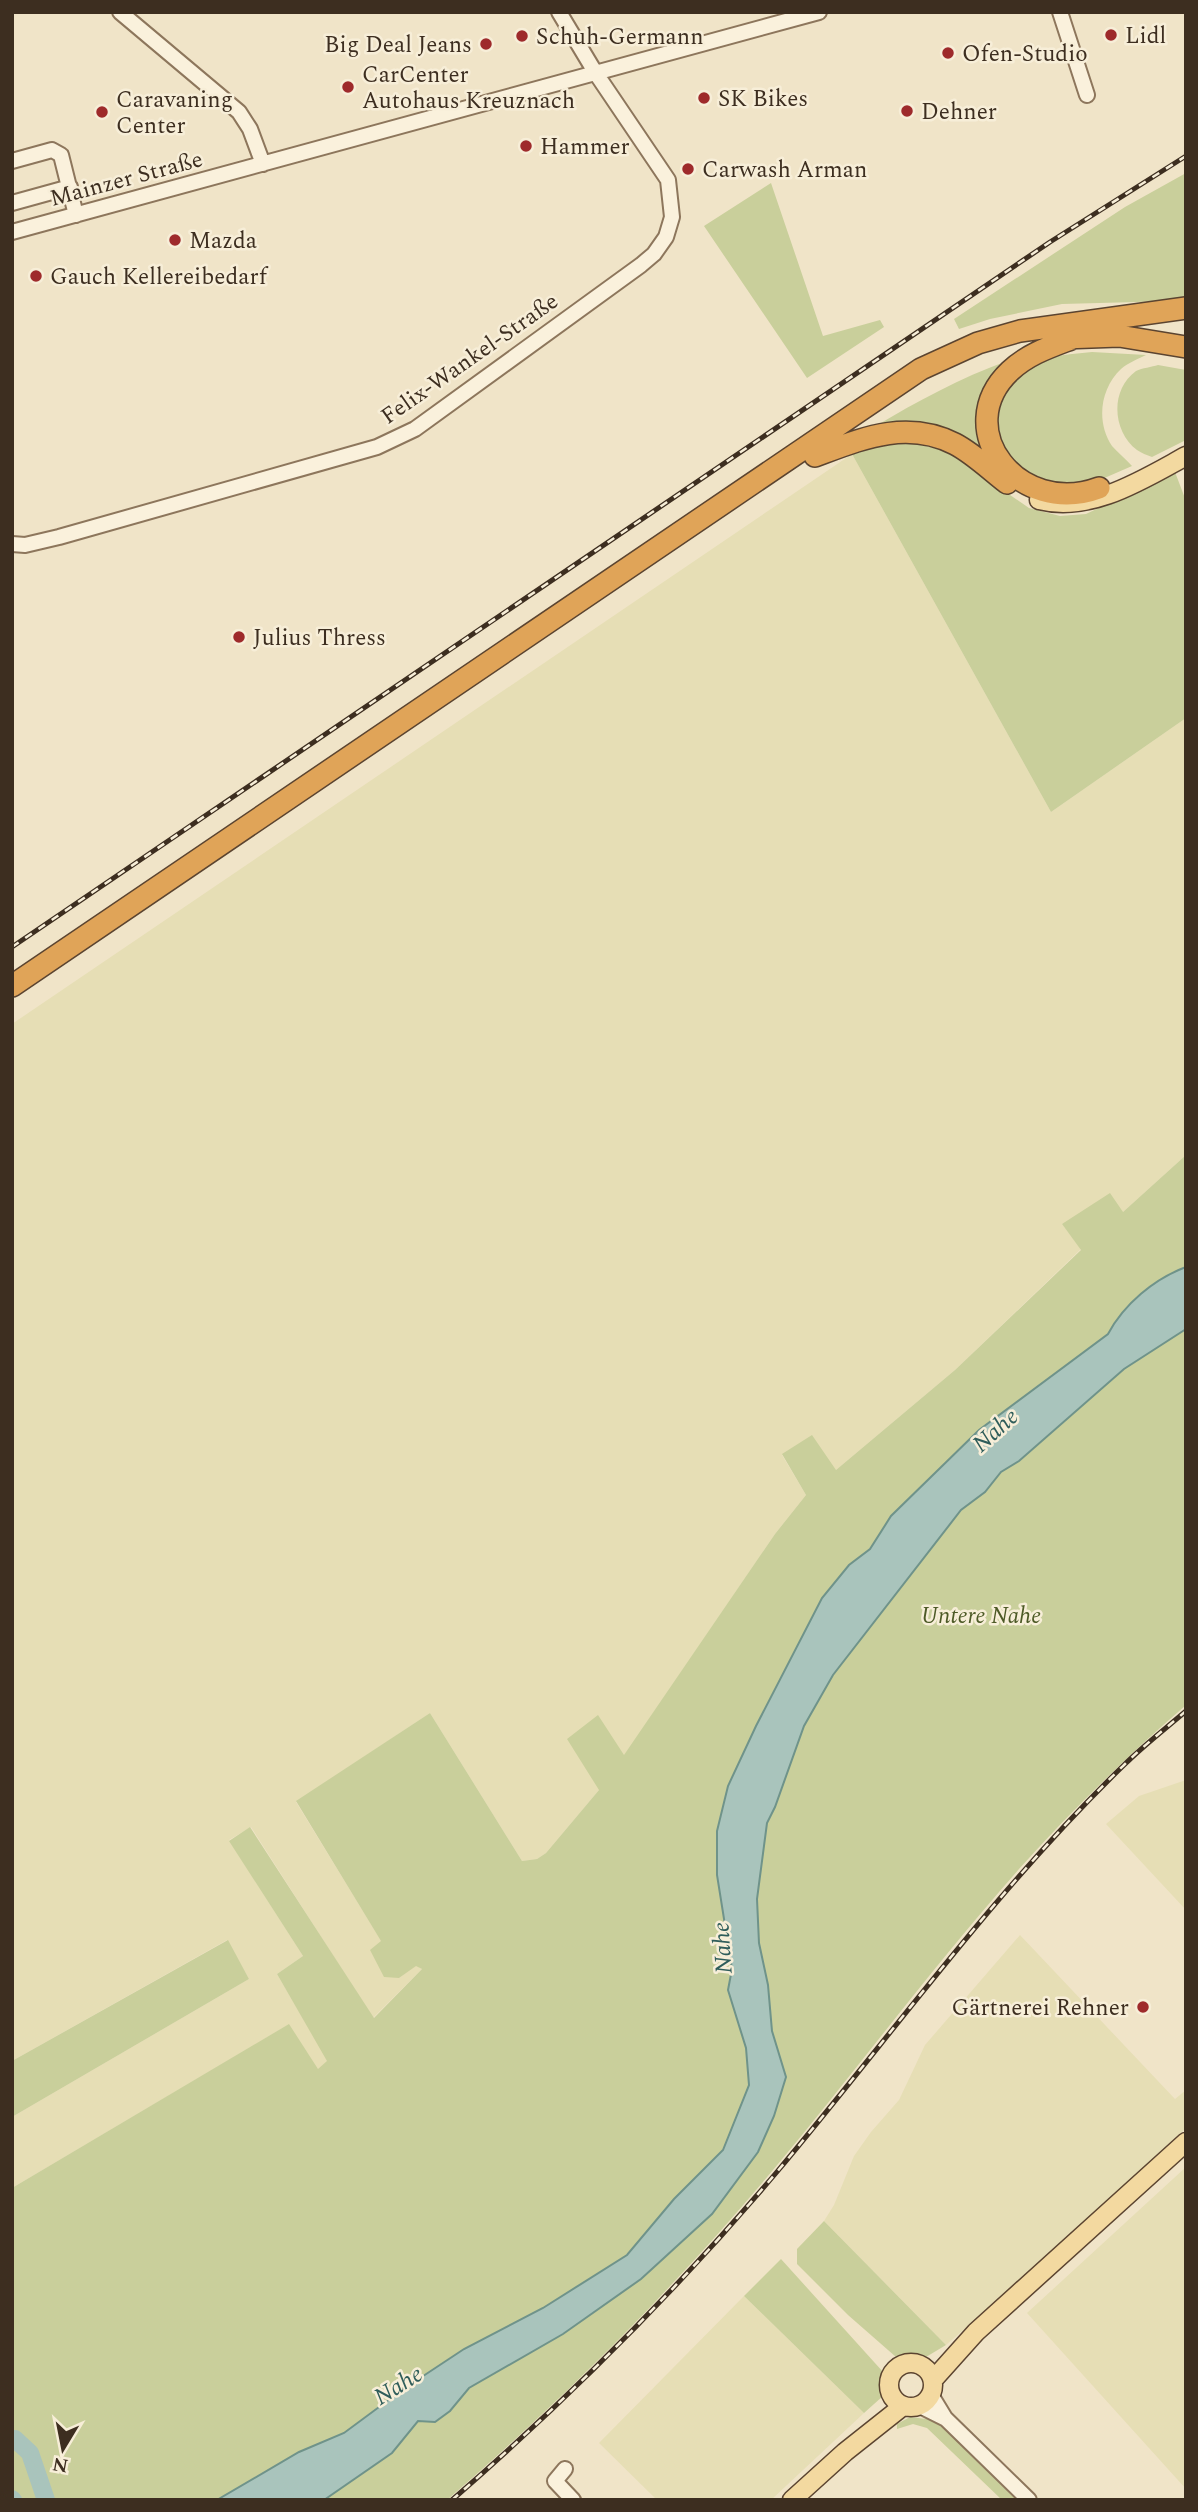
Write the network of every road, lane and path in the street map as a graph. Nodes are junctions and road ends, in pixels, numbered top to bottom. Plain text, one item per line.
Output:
1 (120, 12) edge
2 (559, 12) edge
3 (819, 12) edge
4 (1060, 12) edge
5 (595, 72) junction
6 (1087, 95) dead end
7 (12, 161) edge
8 (263, 164) junction
9 (69, 187) junction
10 (12, 203) edge
11 (76, 215) junction
12 (12, 232) edge
13 (1186, 308) edge
14 (1082, 329) junction
15 (1186, 332) edge
16 (1186, 347) edge
17 (1186, 449) edge
18 (815, 456) junction
19 (1186, 456) edge
20 (1099, 488) joint
21 (1039, 500) joint
22 (12, 544) edge
23 (12, 986) edge
24 (12, 1000) edge
25 (1186, 2142) edge
26 (916, 2391) junction
27 (565, 2469) dead end
28 (573, 2500) edge
29 (792, 2500) edge
30 (1029, 2500) edge

1 - 8 street
2 - 5 street, Felix-Wankel-Straße
3 - 5 street, Mainzer Straße
4 - 6 street
5 - 8 street, Mainzer Straße
5 - 22 street, Felix-Wankel-Straße
7 - 9 street
8 - 11 street, Mainzer Straße
9 - 10 street
9 - 11 street
11 - 12 street, Mainzer Straße
13 - 14 highway
14 - 15 highway
14 - 16 highway
14 - 18 highway
14 - 20 highway
14 - 23 highway
17 - 20 main road
18 - 21 highway
18 - 24 highway
19 - 21 main road
25 - 26 main road
26 - 29 main road
26 - 30 street
27 - 28 street

